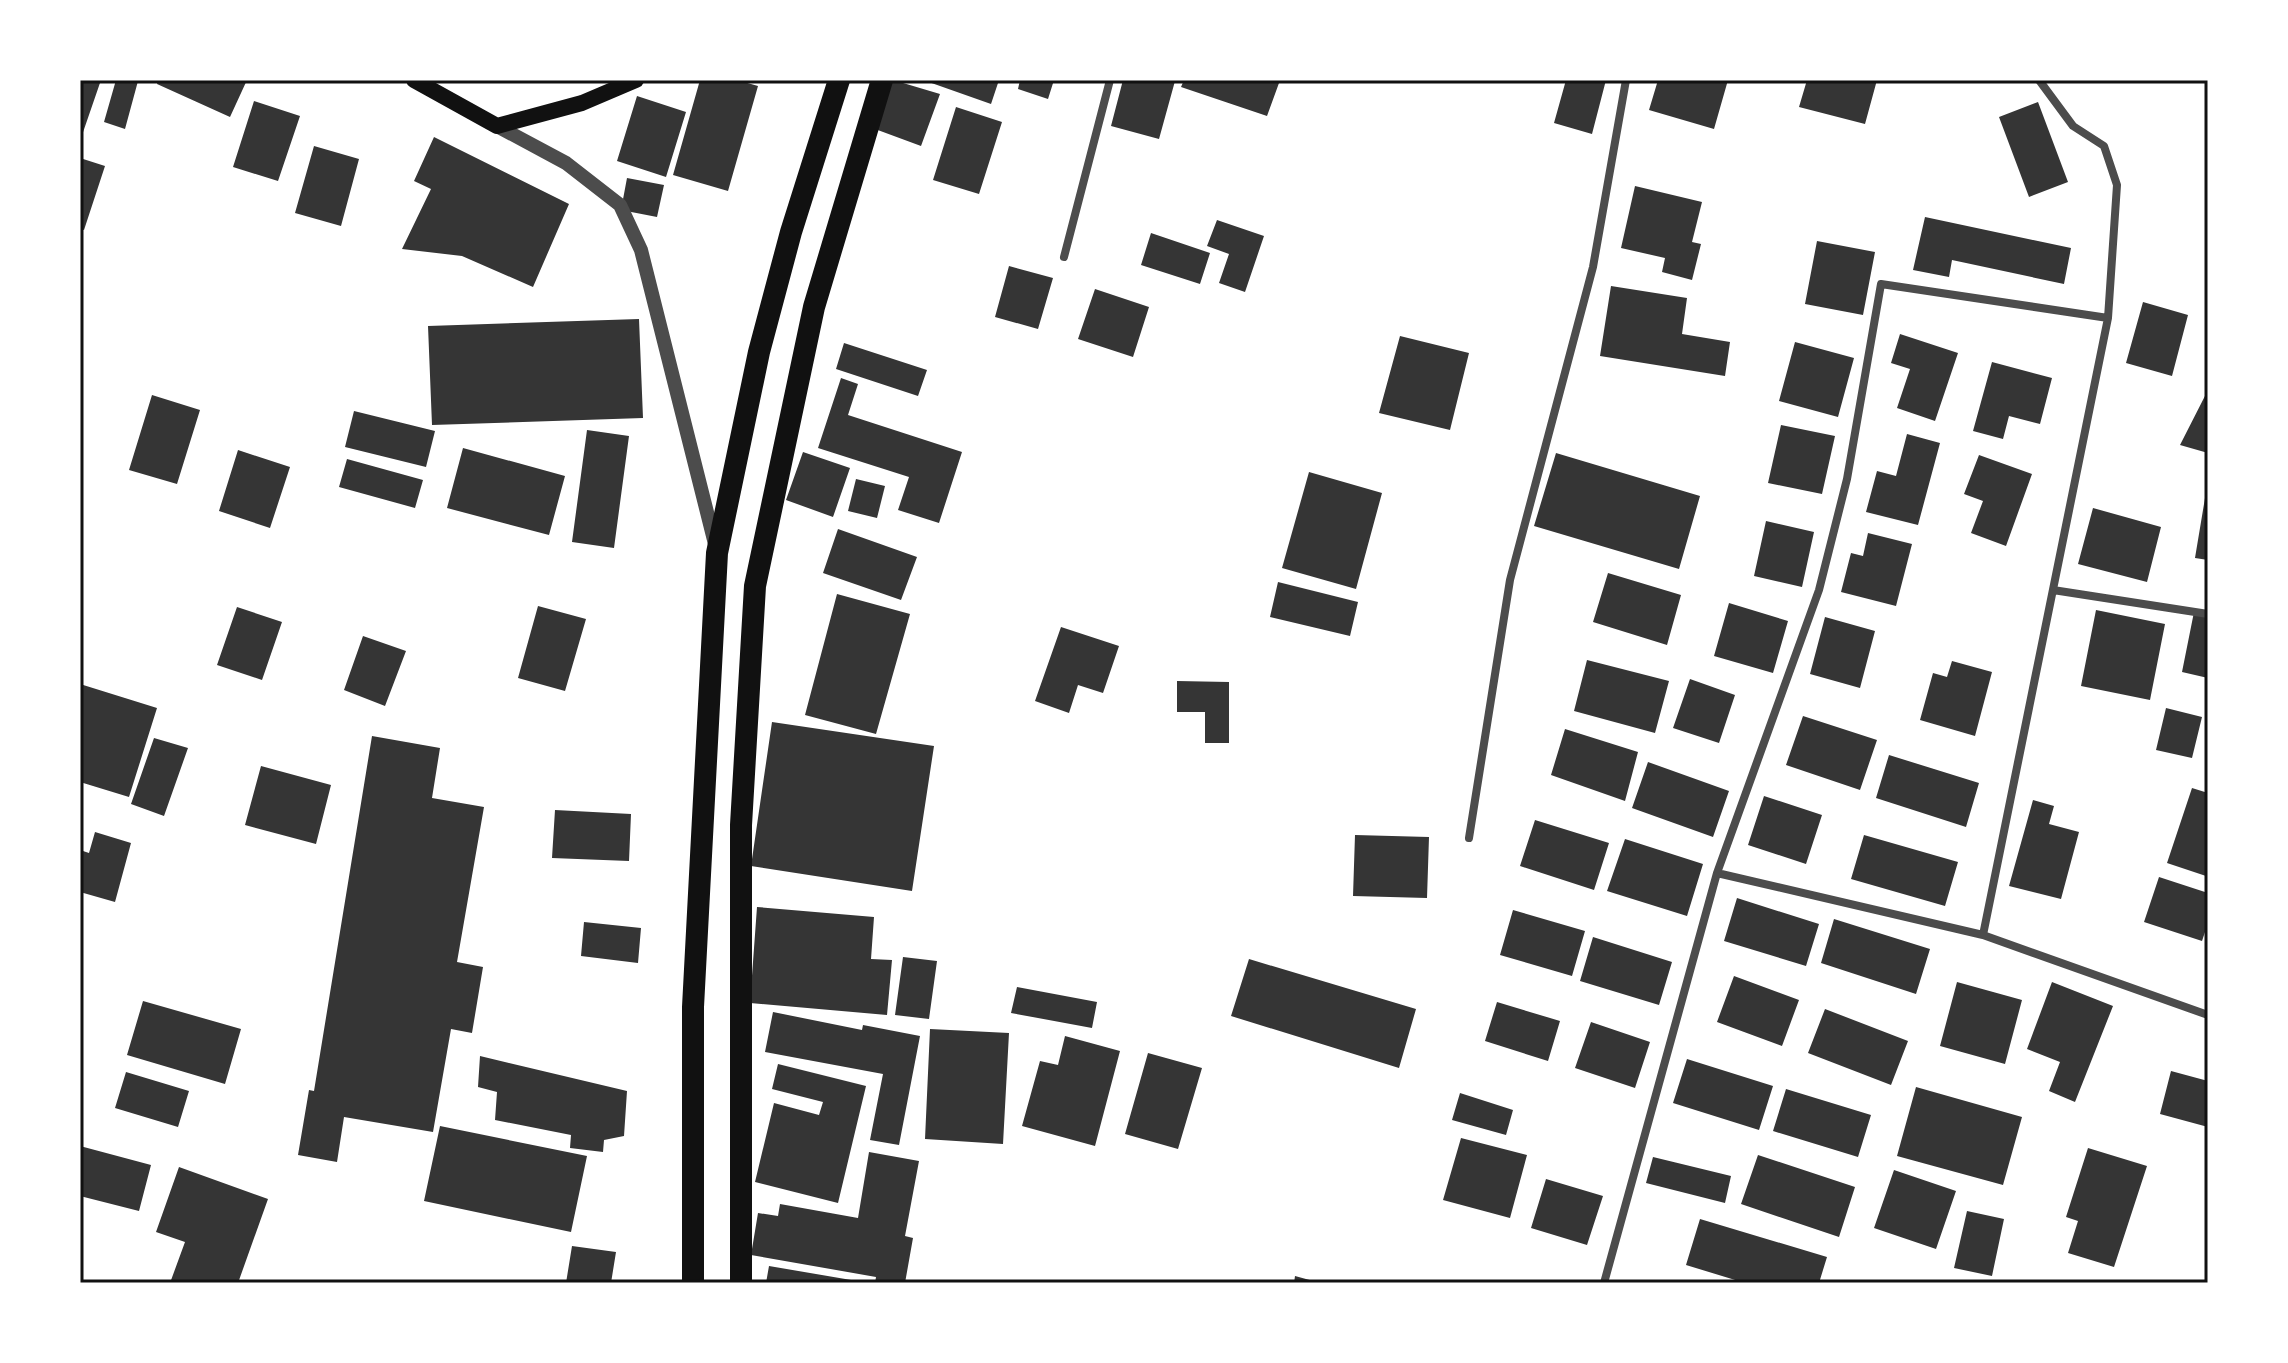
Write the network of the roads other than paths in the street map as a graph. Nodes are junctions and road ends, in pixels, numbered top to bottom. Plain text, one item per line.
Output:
1 (414, 80) edge
2 (636, 80) edge
3 (839, 80) edge
4 (882, 80) edge
5 (1110, 80) edge
6 (1626, 80) edge
7 (2039, 80) edge
8 (497, 126) junction
9 (1064, 257) dead end
10 (2108, 318) junction
11 (717, 553) junction
12 (2053, 590) junction
13 (2208, 614) edge
14 (1469, 838) dead end
15 (1717, 873) junction
16 (1983, 935) junction
17 (2208, 1015) edge
18 (693, 1283) edge
19 (741, 1283) edge
20 (1604, 1283) edge

1 - 8 main road
2 - 8 main road
3 - 11 highway
4 - 19 highway
5 - 9 street
6 - 14 street
7 - 10 street
8 - 11 street
10 - 12 street
10 - 15 street
11 - 18 highway
12 - 13 street
12 - 16 street
15 - 16 street
15 - 20 street
16 - 17 street

